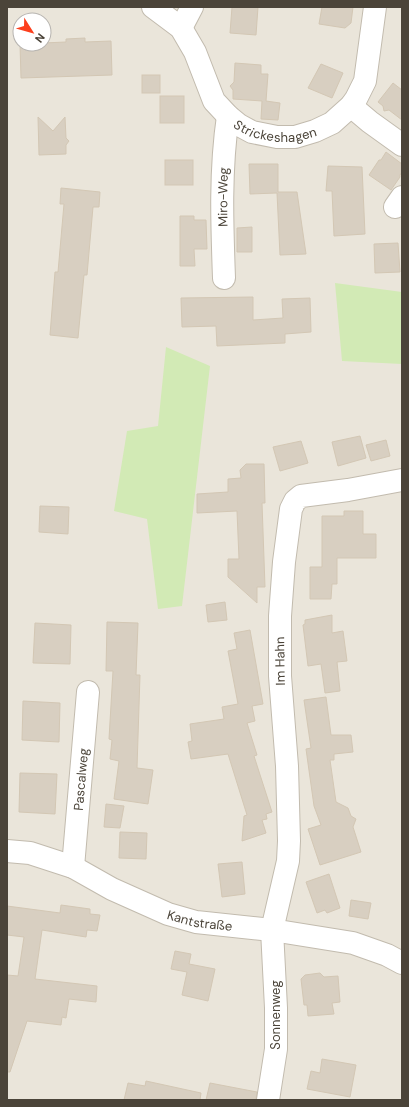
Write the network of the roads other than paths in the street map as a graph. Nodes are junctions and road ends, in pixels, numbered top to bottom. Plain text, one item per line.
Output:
1 (153, 7) edge
2 (192, 7) edge
3 (375, 7) edge
4 (181, 28) junction
5 (350, 106) junction
6 (228, 116) junction
7 (402, 145) edge
8 (224, 278) dead end
9 (402, 480) edge
10 (88, 692) dead end
11 (7, 851) edge
12 (73, 867) junction
13 (272, 930) junction
14 (402, 963) edge
15 (268, 1100) edge

1 - 4 street, Strickeshagen
2 - 4 street
3 - 5 street, Strickeshagen
4 - 6 street, Strickeshagen
5 - 6 street, Strickeshagen
5 - 7 street
6 - 8 street, Miro-Weg
9 - 13 street, Im Hahn
10 - 12 street, Pascalweg
11 - 12 street, Kantstraße
12 - 13 street, Kantstraße
13 - 14 street, Kantstraße
13 - 15 street, Sonnenweg

